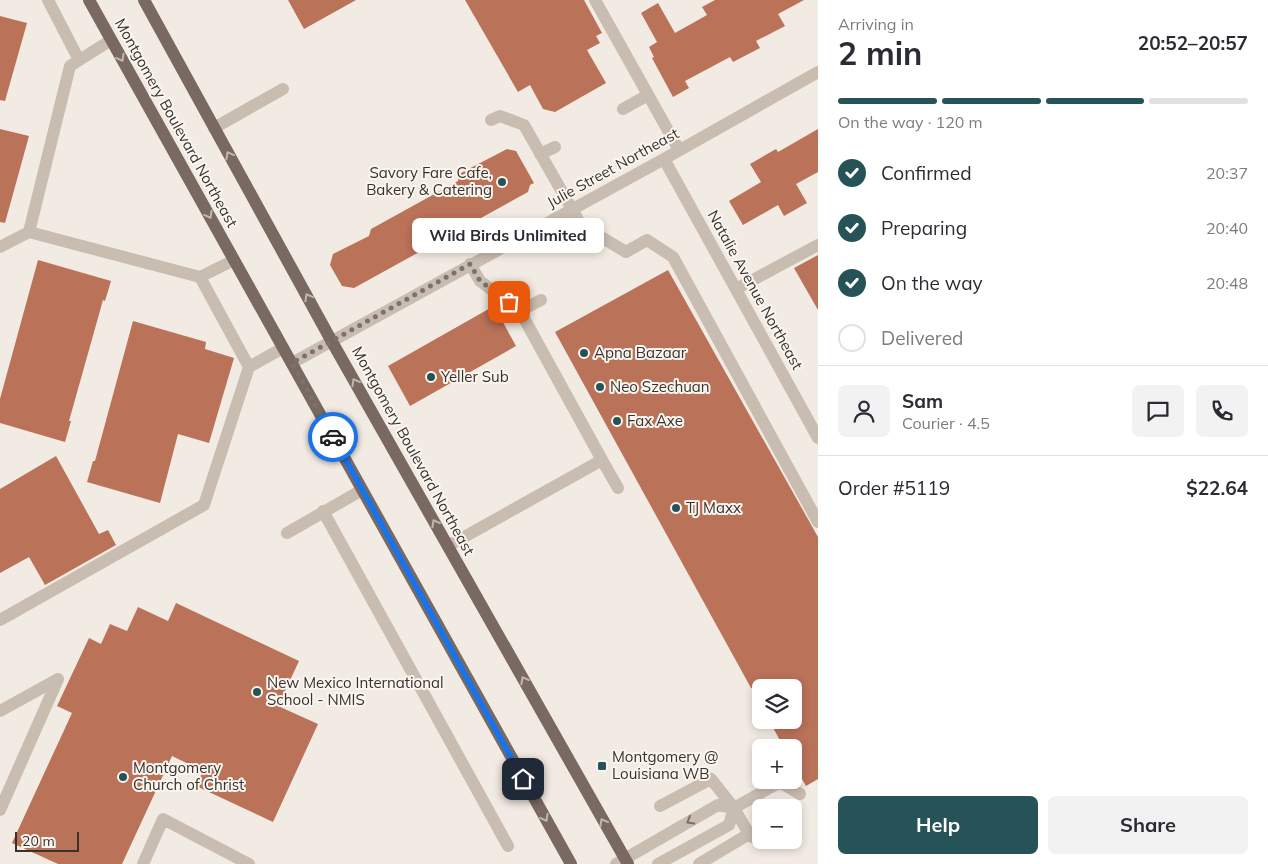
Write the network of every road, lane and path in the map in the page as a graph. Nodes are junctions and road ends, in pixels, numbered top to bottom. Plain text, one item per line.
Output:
1 (48, 0) edge
2 (89, 0) edge
3 (144, 0) edge
4 (594, 0) edge
5 (111, 40) junction
6 (80, 60) junction
7 (818, 72) edge
8 (283, 89) dead end
9 (648, 95) junction
10 (623, 109) dead end
11 (491, 120) dead end
12 (214, 128) junction
13 (555, 147) dead end
14 (679, 150) junction
15 (540, 154) junction
16 (664, 159) junction
17 (571, 209) junction
18 (29, 232) junction
19 (818, 245) edge
20 (0, 247) edge
21 (234, 260) junction
22 (470, 264) junction
23 (200, 277) junction
24 (736, 289) junction
25 (541, 300) dead end
26 (520, 312) junction
27 (332, 340) junction
28 (283, 348) junction
29 (292, 363) junction
30 (249, 367) junction
31 (818, 438) edge
32 (602, 460) junction
33 (618, 488) dead end
34 (362, 490) junction
35 (323, 511) junction
36 (818, 522) edge
37 (287, 533) dead end
38 (448, 546) junction
39 (0, 620) edge
40 (0, 711) edge
41 (766, 789) edge
42 (792, 789) edge
43 (800, 794) dead end
44 (660, 806) dead end
45 (734, 808) junction
46 (0, 810) edge
47 (508, 846) dead end
48 (623, 862) edge
49 (143, 864) edge
50 (249, 864) edge
51 (570, 864) edge
52 (658, 864) edge
53 (700, 864) edge

1 - 6 street
2 - 5 main road, Montgomery Boulevard Northeast
3 - 12 main road, Montgomery Boulevard Northeast
4 - 9 street
5 - 6 street
5 -> 21 main road, Montgomery Boulevard Northeast
6 - 18 street
7 - 14 street, Julie Street Northeast
8 - 12 street
9 - 10 street
9 - 14 street
11 - 15 street
27 -> 12 main road, Montgomery Boulevard Northeast
13 - 15 street
14 - 16 street, Julie Street Northeast
15 - 17 street
16 - 17 street, Julie Street Northeast
16 - 24 street, Natalie Avenue Northeast
17 - 22 street, Julie Street Northeast
17 - 36 street
18 - 20 street
18 - 23 street
19 - 24 street
21 - 23 street
21 - 28 main road, Montgomery Boulevard Northeast
22 - 26 street
22 - 27 street, Julie Street Northeast
23 - 30 street
24 - 31 street, Natalie Avenue Northeast
25 - 26 street
26 - 32 street
27 - 29 street, Julie Street Northeast
38 -> 27 main road, Montgomery Boulevard Northeast
28 - 29 main road, Montgomery Boulevard Northeast
28 - 30 street
29 - 34 main road, Montgomery Boulevard Northeast
30 - 39 street
32 - 33 street
32 - 38 street
34 - 35 street
34 -> 51 main road, Montgomery Boulevard Northeast
35 - 37 street
35 - 47 street
48 -> 38 main road, Montgomery Boulevard Northeast
40 - 46 street
41 - 45 street
42 - 43 street
44 - 45 street
45 -> 48 street
45 - 52 street
45 - 53 street
49 - 50 street

